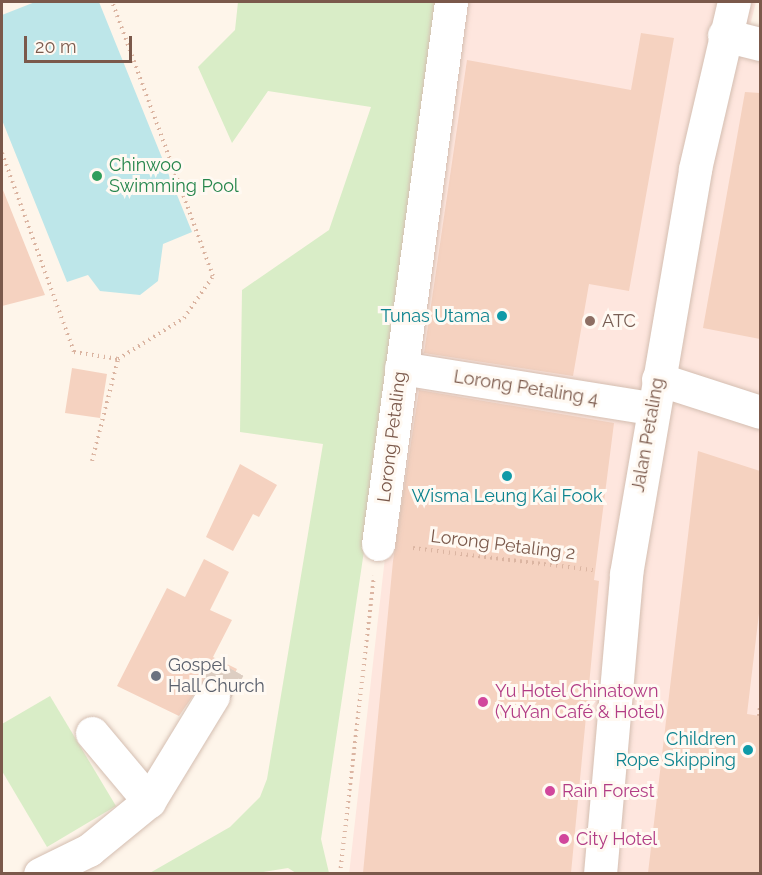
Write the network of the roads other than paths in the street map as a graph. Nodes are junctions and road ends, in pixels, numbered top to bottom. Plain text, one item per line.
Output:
1 (450, 2) edge
2 (734, 2) edge
3 (724, 35) junction
4 (760, 44) edge
5 (401, 368) junction
6 (655, 393) junction
7 (760, 412) edge
8 (378, 544) road end
9 (213, 696) tunnel mouth
10 (92, 733) dead end
11 (148, 801) junction
12 (40, 873) edge
13 (600, 873) edge

1 - 5 street, Lorong Petaling
2 - 3 street, Jalan Petaling
3 - 4 street
3 - 6 street, Jalan Petaling
5 - 6 street, Lorong Petaling 4
5 - 8 street, Lorong Petaling
6 - 7 street, Lorong Petaling 4
6 - 13 street, Jalan Petaling
9 - 11 street
10 - 11 street
11 - 12 street

